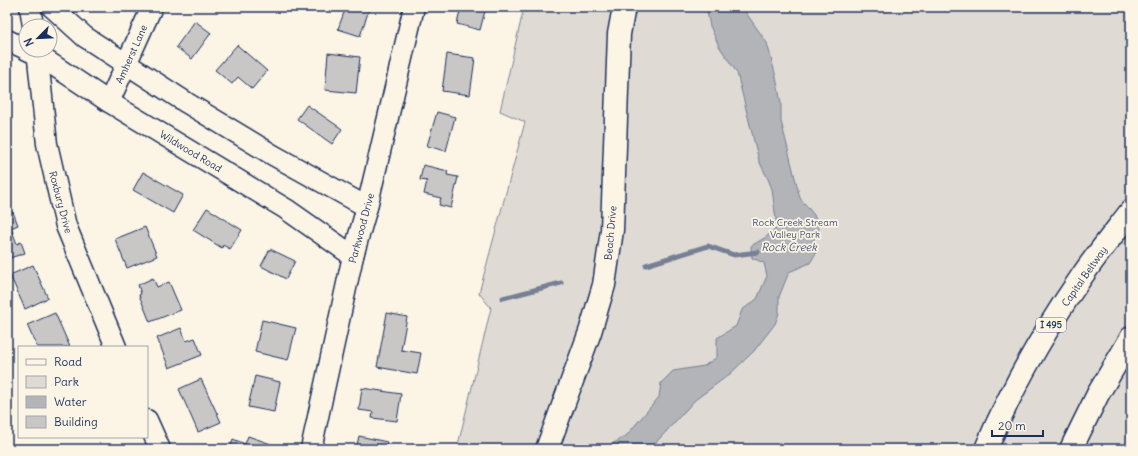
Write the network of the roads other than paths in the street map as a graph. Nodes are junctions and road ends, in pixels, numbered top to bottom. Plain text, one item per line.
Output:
1 (30, 7) edge
2 (52, 7) edge
3 (152, 7) edge
4 (414, 7) edge
5 (624, 7) edge
6 (32, 18) edge
7 (7, 40) edge
8 (18, 45) edge
9 (33, 58) edge
10 (43, 58) edge
11 (127, 64) junction
12 (109, 102) junction
13 (367, 207) junction
14 (1131, 211) edge
15 (353, 256) junction
16 (1131, 338) edge
17 (116, 346) edge
18 (148, 422) edge
19 (160, 449) edge
20 (311, 449) edge
21 (547, 449) edge
22 (986, 449) edge
23 (1071, 449) edge

1 - 6 street
2 - 11 street
3 - 11 street, Amherst Lane
4 - 13 street, Parkwood Drive
5 - 21 main road, Beach Drive
7 - 8 street, Wildwood Road
9 - 17 street, Roxbury Drive
10 - 12 street, Wildwood Road
11 - 12 street, Amherst Lane
11 - 13 street
12 - 15 street, Wildwood Road
13 - 15 street, Parkwood Drive
14 - 22 main road, Capital Beltway / I 495
15 - 20 street, Parkwood Drive
16 - 23 main road
18 - 19 street

